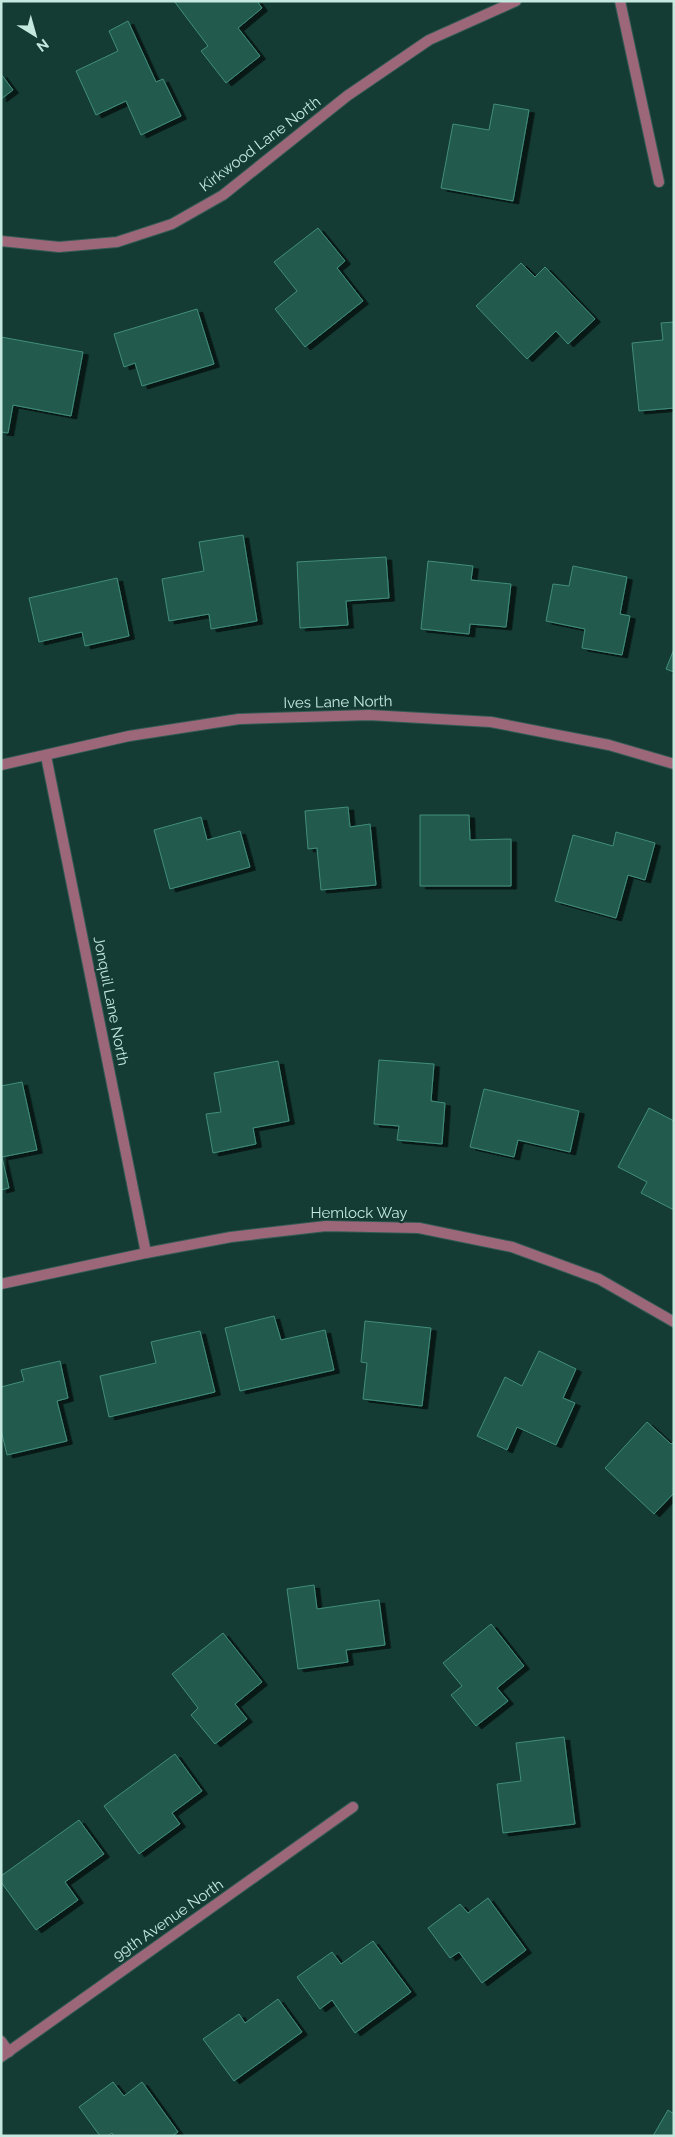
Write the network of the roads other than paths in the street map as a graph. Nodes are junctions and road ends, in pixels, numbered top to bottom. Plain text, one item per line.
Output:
1 (516, 1) edge
2 (620, 1) edge
3 (659, 182) dead end
4 (1, 241) edge
5 (46, 756) junction
6 (674, 764) edge
7 (1, 765) edge
8 (146, 1252) junction
9 (1, 1284) edge
10 (674, 1322) edge
11 (353, 1807) dead end
12 (1, 2041) edge
13 (5, 2055) edge

1 - 4 street, Kirkwood Lane North
2 - 3 street
5 - 6 street, Ives Lane North
5 - 7 street, Ives Lane North
5 - 8 street, Jonquil Lane North
8 - 9 street, Hemlock Way
8 - 10 street, Hemlock Way
11 - 13 street, 99th Avenue North
12 - 13 street

